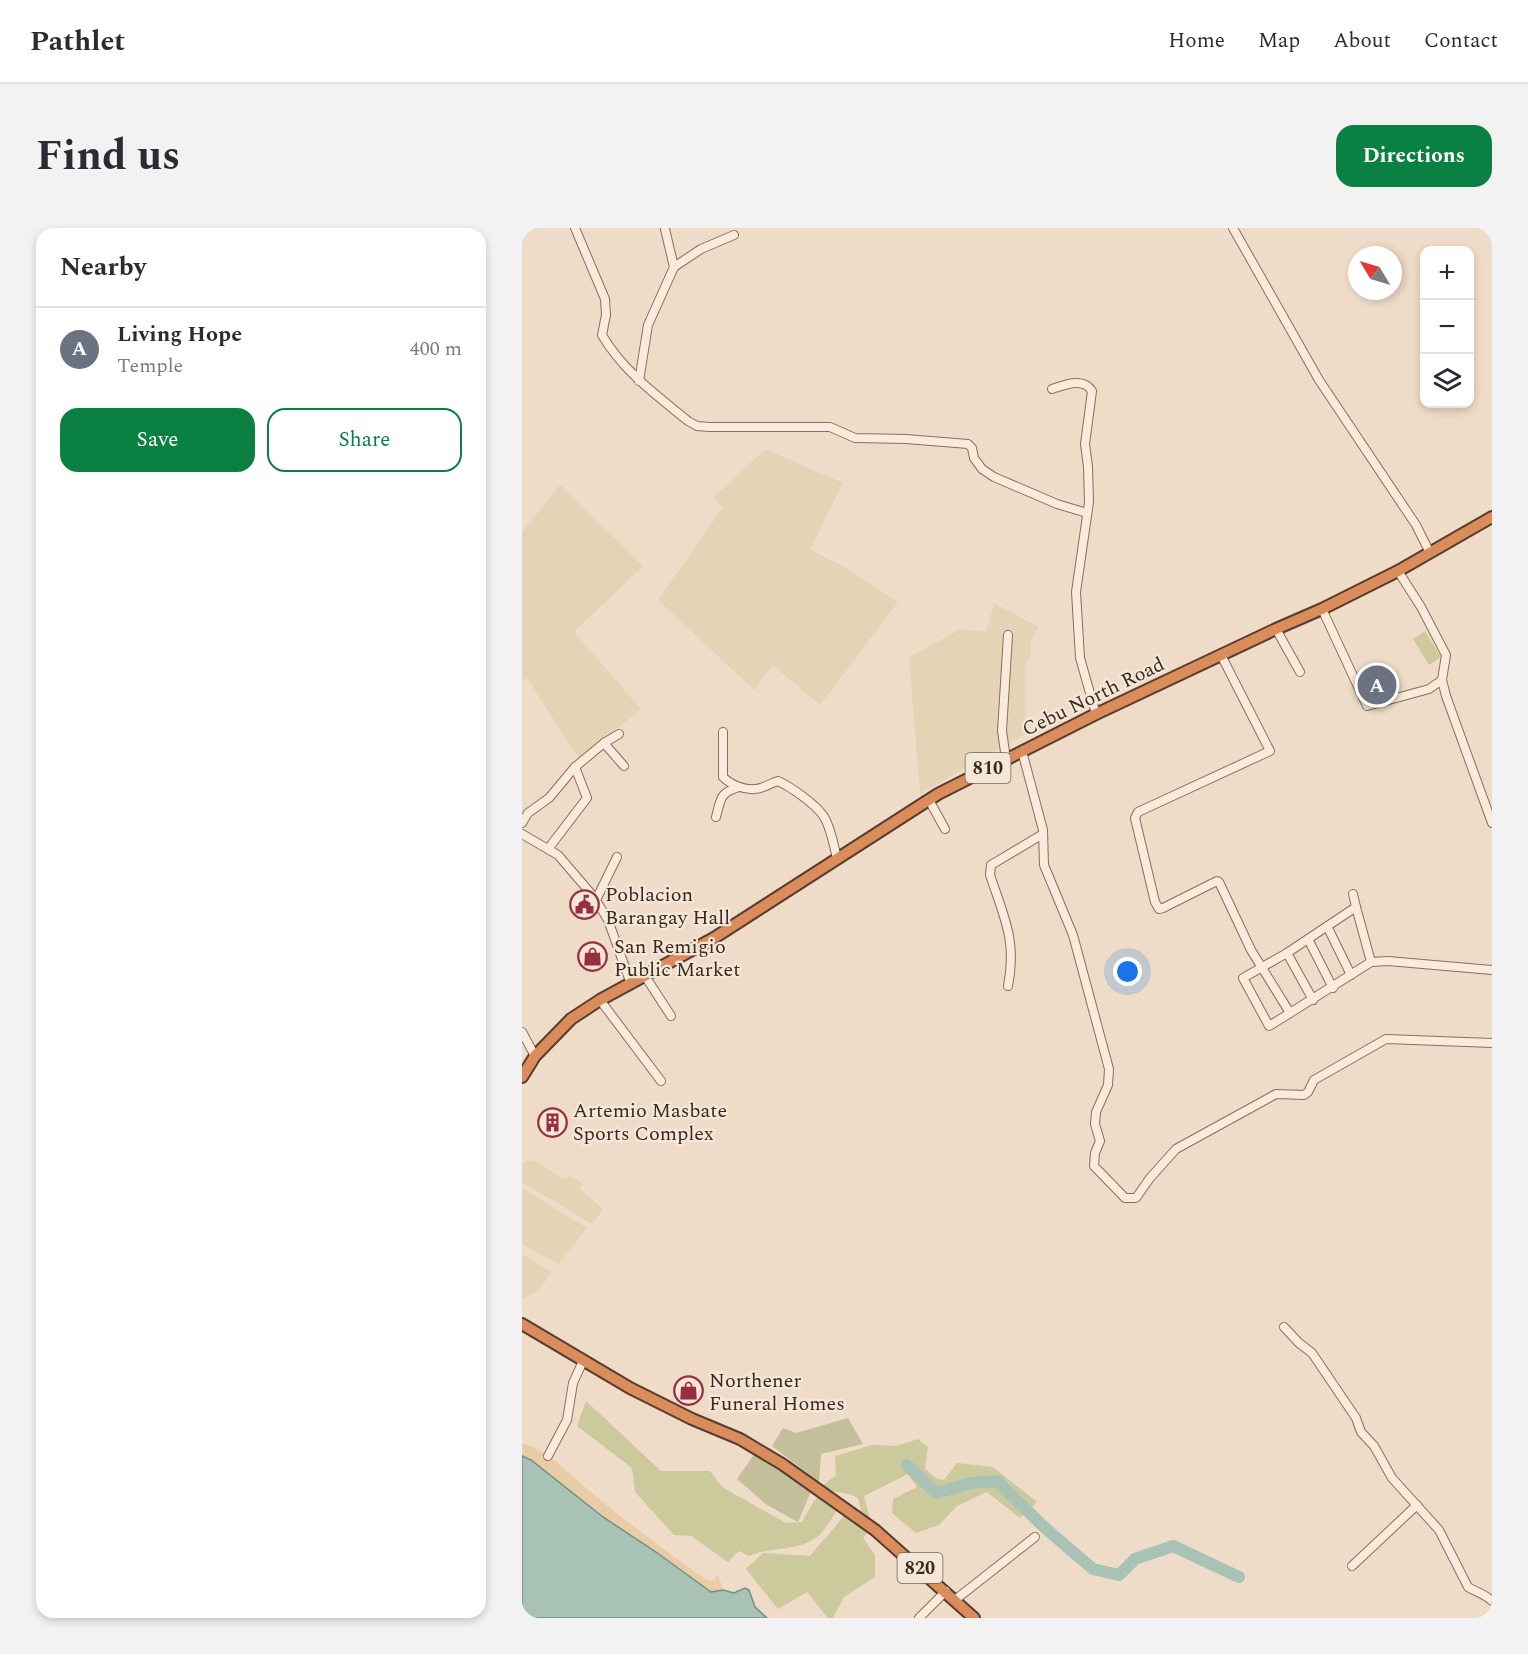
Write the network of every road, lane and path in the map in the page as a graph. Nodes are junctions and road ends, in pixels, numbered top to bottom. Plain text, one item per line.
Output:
1 (575, 228) edge
2 (1233, 228) edge
3 (665, 229) edge
4 (734, 235) dead end
5 (674, 267) junction
6 (639, 381) junction
7 (1052, 389) dead end
8 (1087, 513) junction
9 (1492, 517) edge
10 (1430, 553) junction
11 (1398, 571) junction
12 (1322, 609) junction
13 (1276, 629) junction
14 (1008, 635) dead end
15 (1221, 655) junction
16 (1300, 672) dead end
17 (1442, 680) junction
18 (1429, 689) junction
19 (1446, 696) junction
20 (1096, 714) junction
21 (723, 732) dead end
22 (619, 734) dead end
23 (604, 743) junction
24 (1022, 751) junction
25 (1006, 759) junction
26 (624, 766) dead end
27 (574, 767) junction
28 (739, 787) junction
29 (929, 800) junction
30 (716, 817) dead end
31 (522, 823) edge
32 (1492, 823) edge
33 (945, 829) dead end
34 (522, 834) edge
35 (1043, 834) junction
36 (548, 849) junction
37 (617, 857) dead end
38 (837, 859) junction
39 (1353, 894) dead end
40 (596, 900) junction
41 (1356, 908) junction
42 (1328, 928) junction
43 (1308, 939) junction
44 (1287, 953) junction
45 (1371, 962) junction
46 (1264, 968) junction
47 (1492, 970) edge
48 (1351, 975) junction
49 (645, 976) junction
50 (631, 984) junction
51 (1008, 986) dead end
52 (1333, 988) junction
53 (600, 1000) junction
54 (1312, 1000) junction
55 (1290, 1013) junction
56 (671, 1016) dead end
57 (522, 1032) edge
58 (1492, 1043) edge
59 (535, 1056) junction
60 (522, 1077) edge
61 (661, 1080) dead end
62 (522, 1324) edge
63 (1284, 1327) dead end
64 (583, 1360) junction
65 (548, 1456) dead end
66 (1416, 1505) junction
67 (1035, 1537) dead end
68 (1352, 1566) dead end
69 (946, 1591) junction
70 (955, 1600) junction
71 (1492, 1601) edge
72 (919, 1618) edge
73 (974, 1618) edge

1 - 6 street
2 - 10 street
3 - 5 street
4 - 5 street
5 - 6 street
6 - 8 street
7 - 8 street
8 - 20 street
9 - 10 highway, Cebu North Road / 810
10 - 11 highway, Cebu North Road / 810
11 - 12 highway, Cebu North Road / 810
11 - 17 street
12 - 13 highway, Cebu North Road / 810
12 - 18 street
13 - 15 highway, Cebu North Road / 810
13 - 16 street
14 - 25 street
15 - 20 highway, Cebu North Road / 810
15 - 46 street
17 - 18 street
17 - 19 street
18 - 19 street
19 - 32 street
20 - 24 highway, Cebu North Road / 810
21 - 28 street
22 - 23 street
23 - 26 street
23 - 27 street
24 - 25 highway, Cebu North Road / 810
24 - 35 street
25 - 29 highway, Cebu North Road / 810
27 - 31 street
27 - 36 street
28 - 30 street
28 - 38 street
29 - 33 street
29 - 38 highway, Cebu North Road / 810
34 - 36 street
35 - 51 street
35 - 58 street
36 - 40 street
37 - 40 street
38 - 49 highway, Cebu North Road / 810
39 - 41 street
40 - 50 street
41 - 42 street
41 - 45 street
42 - 43 street
42 - 48 street
43 - 44 street
43 - 52 street
44 - 46 street
44 - 54 street
45 - 47 street
45 - 48 street
46 - 55 street
46 - 55 street
48 - 52 street
49 - 50 highway, Cebu North Road / 810
49 - 56 street
50 - 53 highway, Cebu North Road / 810
52 - 54 street
53 - 59 highway, Cebu North Road / 810
53 - 61 street
54 - 55 street
57 - 59 street
59 - 60 highway, Cebu North Road / 810
62 - 64 highway, 820
63 - 66 street
64 - 65 street
64 - 69 highway, 820
66 - 68 street
66 - 71 street
67 - 70 street
69 - 70 highway, 820
69 - 72 street
70 - 73 highway, 820

